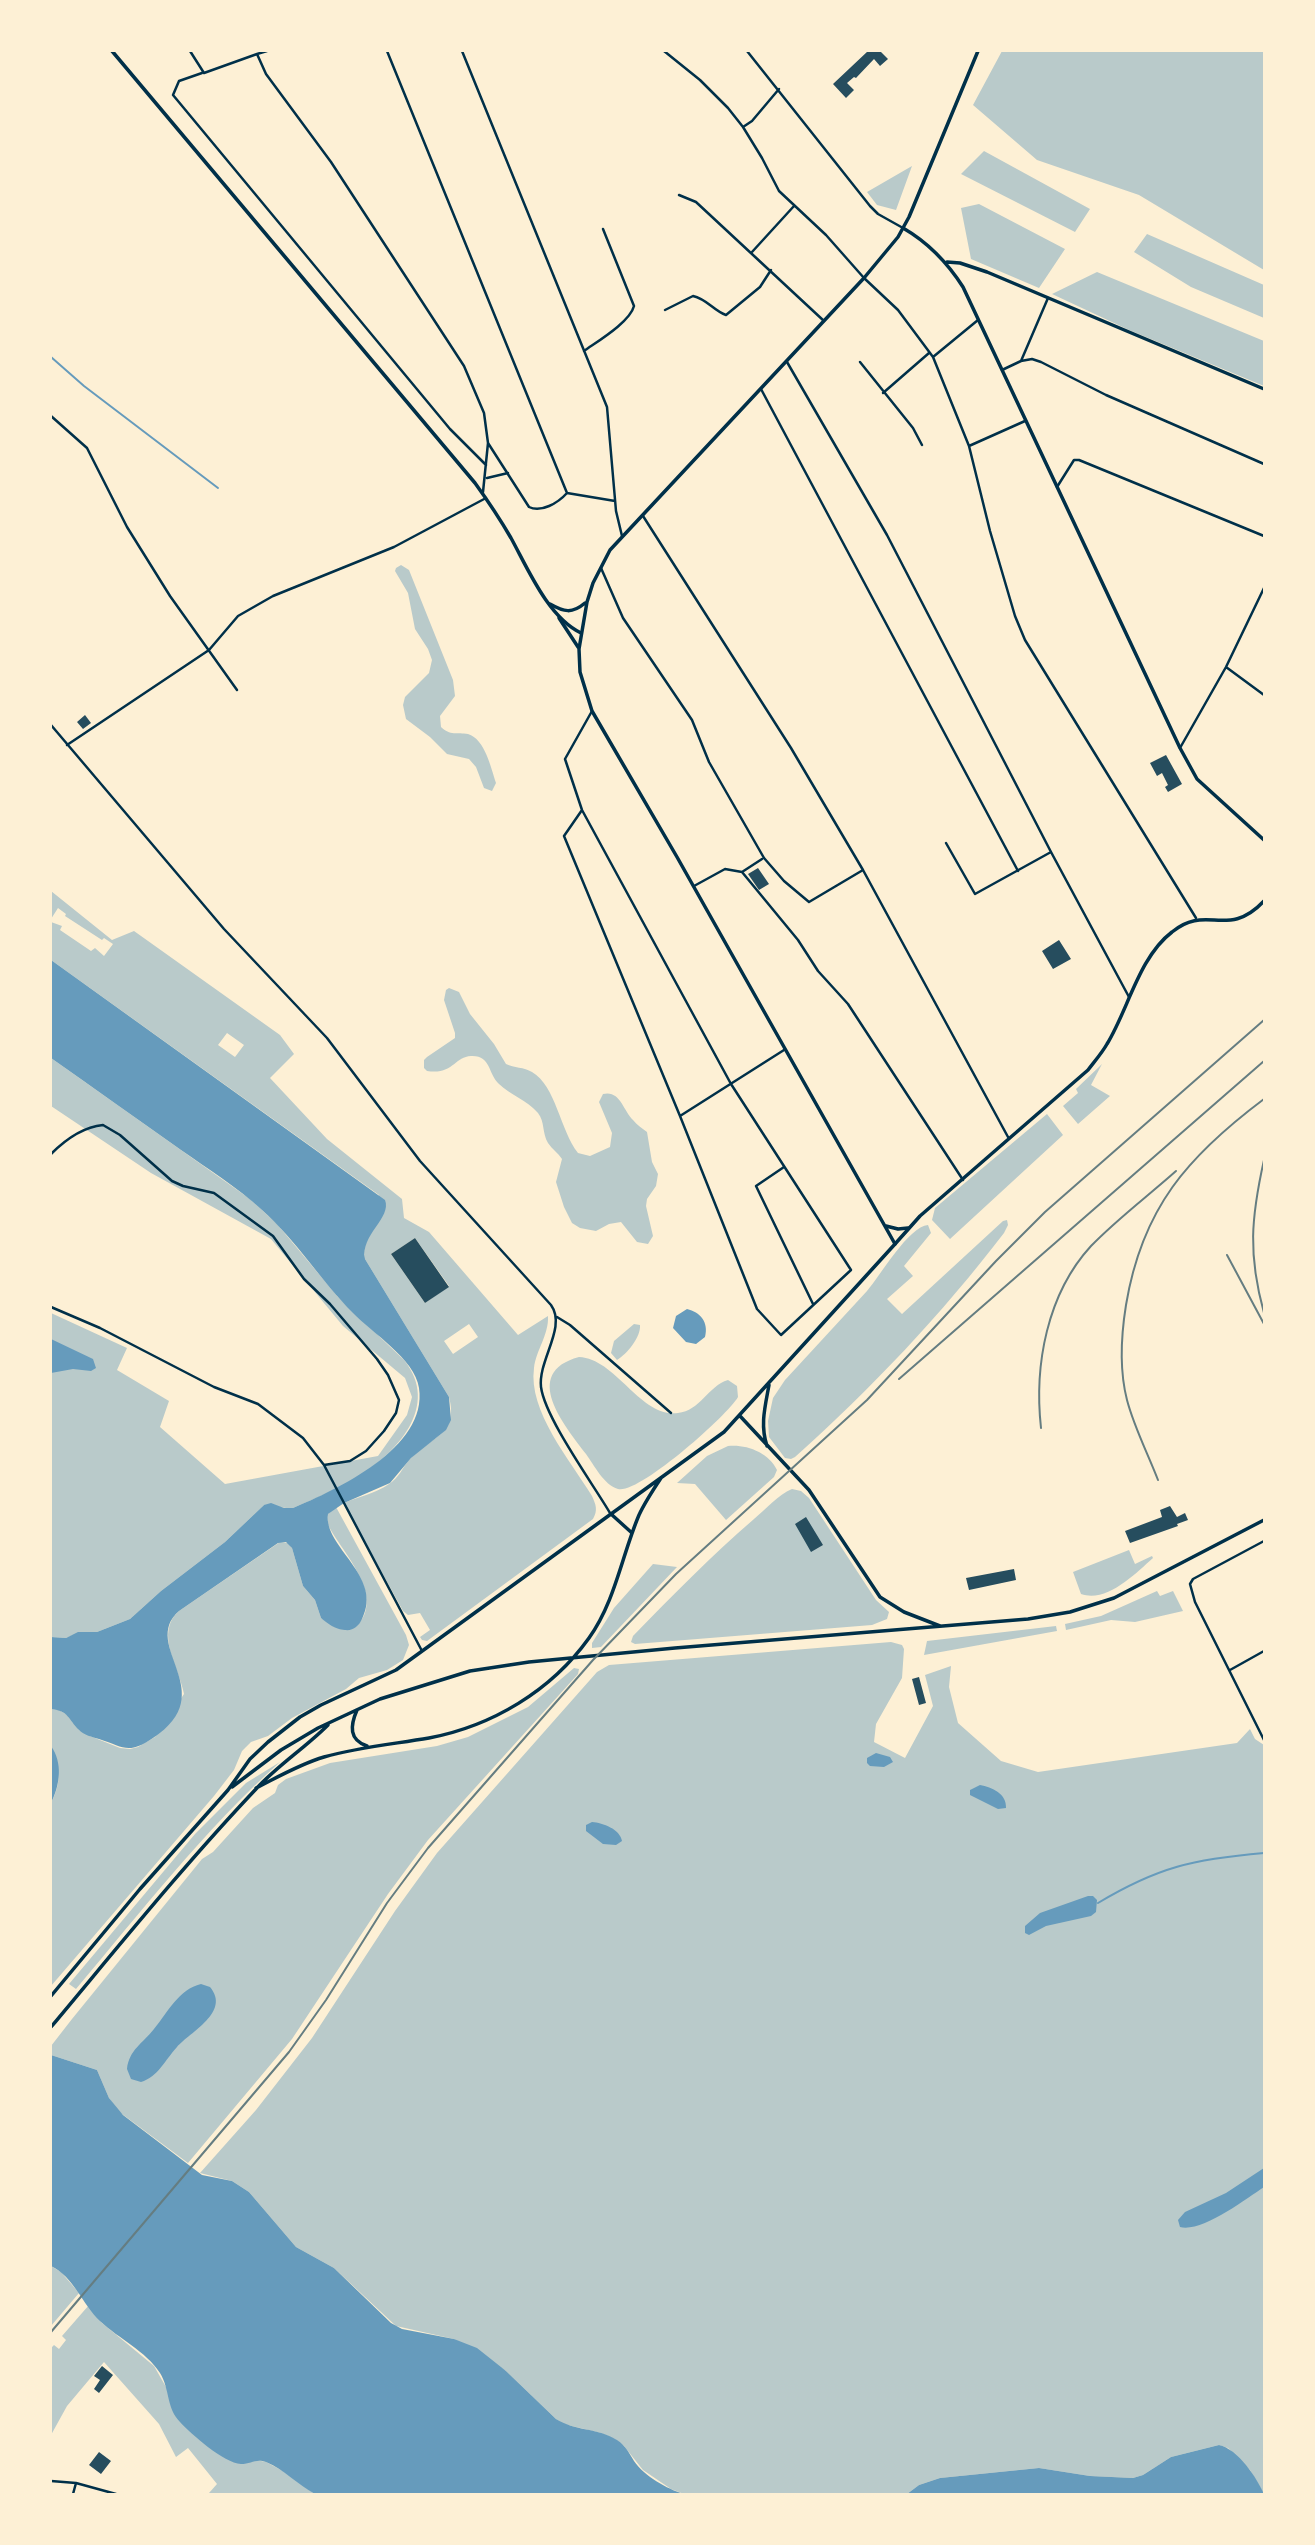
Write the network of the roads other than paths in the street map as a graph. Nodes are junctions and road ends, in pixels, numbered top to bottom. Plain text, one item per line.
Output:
1 (112, 51) edge
2 (190, 51) edge
3 (267, 51) edge
4 (387, 51) edge
5 (462, 51) edge
6 (664, 51) edge
7 (747, 51) edge
8 (978, 51) edge
9 (257, 54) junction
10 (204, 73) junction
11 (779, 89) junction
12 (743, 127) junction
13 (679, 195) dead end
14 (794, 206) junction
15 (903, 228) junction
16 (603, 229) dead end
17 (752, 252) junction
18 (947, 262) junction
19 (771, 270) junction
20 (864, 278) junction
21 (1048, 298) junction
22 (665, 310) dead end
23 (978, 320) junction
24 (824, 321) junction
25 (584, 351) junction
26 (929, 353) junction
27 (933, 357) junction
28 (787, 361) junction
29 (1021, 361) junction
30 (860, 362) dead end
31 (1002, 370) junction
32 (761, 388) junction
33 (1264, 389) edge
34 (883, 393) junction
35 (51, 416) edge
36 (1025, 421) junction
37 (488, 443) junction
38 (922, 445) dead end
39 (970, 446) junction
40 (1264, 464) edge
41 (486, 465) junction
42 (508, 473) junction
43 (486, 479) junction
44 (1057, 487) junction
45 (567, 493) junction
46 (484, 496) junction
47 (615, 501) junction
48 (642, 514) junction
49 (622, 536) junction
50 (1264, 536) edge
51 (600, 567) junction
52 (1264, 588) edge
53 (587, 602) junction
54 (550, 604) junction
55 (559, 618) junction
56 (581, 633) junction
57 (579, 649) junction
58 (209, 650) junction
59 (1226, 667) junction
60 (237, 690) dead end
61 (1264, 695) edge
62 (592, 711) junction
63 (51, 726) edge
64 (67, 745) junction
65 (1180, 748) junction
66 (582, 810) junction
67 (1264, 840) edge
68 (946, 843) dead end
69 (1051, 852) junction
70 (764, 858) junction
71 (863, 870) junction
72 (1018, 871) junction
73 (742, 872) junction
74 (694, 886) junction
75 (1264, 901) edge
76 (1196, 918) junction
77 (1129, 997) junction
78 (784, 1050) junction
79 (731, 1084) junction
80 (680, 1115) junction
81 (1010, 1140) junction
82 (51, 1154) edge
83 (784, 1167) junction
84 (963, 1180) junction
85 (886, 1226) junction
86 (908, 1228) junction
87 (895, 1244) junction
88 (813, 1304) junction
89 (51, 1307) edge
90 (557, 1317) junction
91 (769, 1383) junction
92 (671, 1413) dead end
93 (740, 1416) junction
94 (768, 1449) junction
95 (324, 1465) junction
96 (662, 1476) junction
97 (610, 1513) junction
98 (1264, 1520) edge
99 (632, 1534) junction
100 (1264, 1541) edge
101 (942, 1627) junction
102 (422, 1651) junction
103 (1264, 1651) edge
104 (1230, 1670) junction
105 (357, 1709) junction
106 (331, 1723) junction
107 (1264, 1740) edge
108 (369, 1747) junction
109 (256, 1788) junction
110 (228, 1790) junction
111 (51, 1996) edge
112 (51, 2027) edge
113 (51, 2481) edge
114 (76, 2483) junction
115 (73, 2494) edge
116 (116, 2494) edge

1 - 46 main road
2 - 10 street
3 - 9 street
4 - 45 street
5 - 25 street
6 - 12 street
7 - 11 street
8 - 15 main road
9 - 10 street
9 - 37 street
10 - 41 street
11 - 12 street
11 - 15 street
12 - 14 street
13 - 17 street
14 - 17 street
14 - 20 street
15 - 18 main road
15 - 20 main road
16 - 25 street
17 - 19 street
18 - 21 main road
18 - 23 main road
19 - 22 street
19 - 24 street
20 - 24 main road
20 - 26 street
21 - 29 street
21 - 33 main road
23 - 27 street
23 - 31 main road
24 - 28 main road
25 - 47 street
26 - 27 street
26 - 34 street
27 - 39 street
28 - 32 main road
28 - 69 street
29 - 31 street
29 - 40 street
30 - 34 street
31 - 36 main road
32 - 48 main road
32 - 72 street
34 - 38 street
35 - 58 street
36 - 39 street
36 - 44 main road
37 - 41 street
37 - 42 street
39 - 76 street
41 - 43 street
42 - 43 street
42 - 45 street
43 - 46 street
44 - 50 street
44 - 65 main road
45 - 47 street
46 - 54 main road
46 - 58 street
47 - 49 street
48 - 49 main road
48 - 71 street
49 - 51 main road
51 - 53 main road
51 - 70 street
52 - 59 street
53 - 54 main road
53 - 56 main road
54 - 55 main road
55 - 56 main road
55 - 57 main road
56 - 57 main road
57 - 62 main road
58 - 60 street
58 - 64 street
59 - 61 street
59 - 65 street
62 - 66 street
62 - 74 main road
63 - 64 street
64 - 90 street
65 - 67 main road
66 - 79 street
66 - 80 street
68 - 72 street
69 - 72 street
69 - 77 street
70 - 71 street
70 - 73 street
71 - 81 street
73 - 74 street
73 - 84 street
74 - 78 main road
75 - 76 main road
76 - 77 main road
77 - 81 main road
78 - 79 street
78 - 85 main road
79 - 80 street
79 - 83 street
80 - 88 street
81 - 84 main road
82 - 95 street
83 - 88 street
83 - 88 street
84 - 86 main road
85 - 86 main road
85 - 87 main road
86 - 87 main road
87 - 91 main road
89 - 95 street
90 - 92 street
90 - 97 street
91 - 93 main road
91 - 94 main road
93 - 94 main road
93 - 96 main road
94 - 101 main road
95 - 102 street
96 - 97 main road
96 - 99 main road
97 - 99 main road
97 - 102 main road
98 - 101 main road
99 - 108 main road
100 - 104 street
101 - 105 main road
102 - 110 main road
103 - 104 street
104 - 107 street
105 - 106 main road
105 - 108 main road
106 - 109 main road
106 - 110 main road
108 - 109 main road
109 - 112 main road
110 - 111 main road
113 - 114 street
114 - 115 street
114 - 116 street

